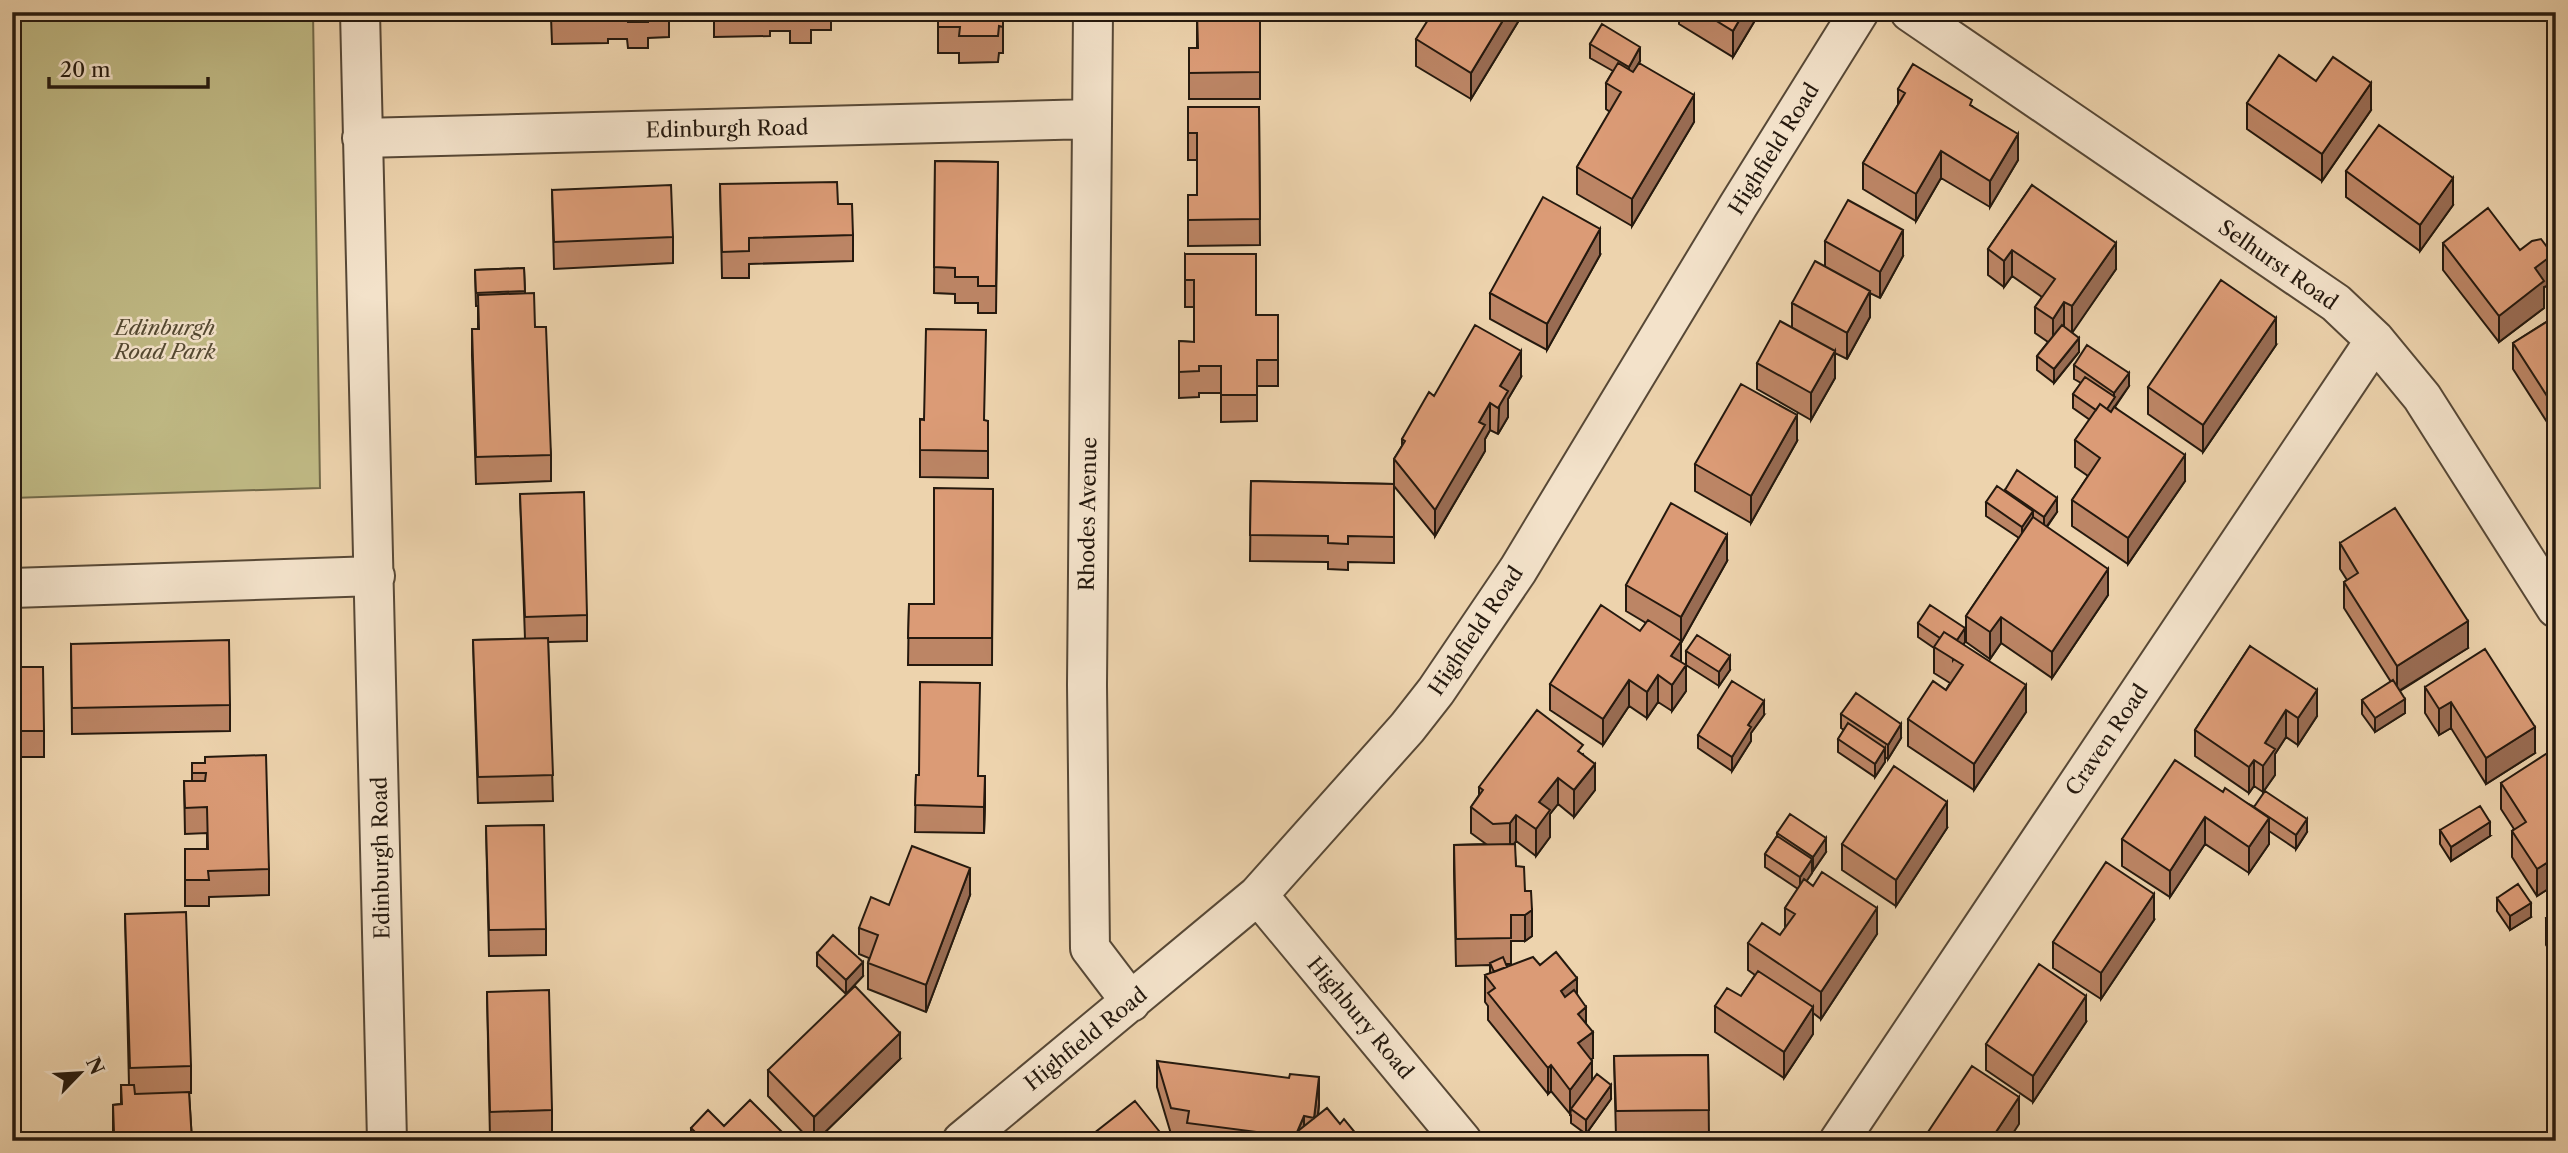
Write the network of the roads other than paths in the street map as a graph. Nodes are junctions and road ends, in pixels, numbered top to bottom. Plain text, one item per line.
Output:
1 (360, 12) edge
2 (1094, 12) edge
3 (1859, 12) edge
4 (1910, 12) edge
5 (1092, 119) junction
6 (362, 138) junction
7 (2375, 340) junction
8 (374, 576) junction
9 (12, 588) edge
10 (2556, 608) edge
11 (1258, 895) junction
12 (1131, 1002) junction
13 (970, 1138) edge
14 (387, 1141) edge
15 (1462, 1141) edge
16 (1839, 1141) edge

1 - 6 street, Edinburgh Road
2 - 5 street, Rhodes Avenue
3 - 11 street, Highfield Road
4 - 7 street, Selhurst Road
5 - 6 street, Edinburgh Road
5 - 12 street, Rhodes Avenue
6 - 8 street, Edinburgh Road
7 - 10 street, Selhurst Road
7 - 16 street, Craven Road
8 - 9 street
8 - 14 street, Edinburgh Road
11 - 12 street, Highfield Road
11 - 15 street, Highbury Road
12 - 13 street, Highfield Road

